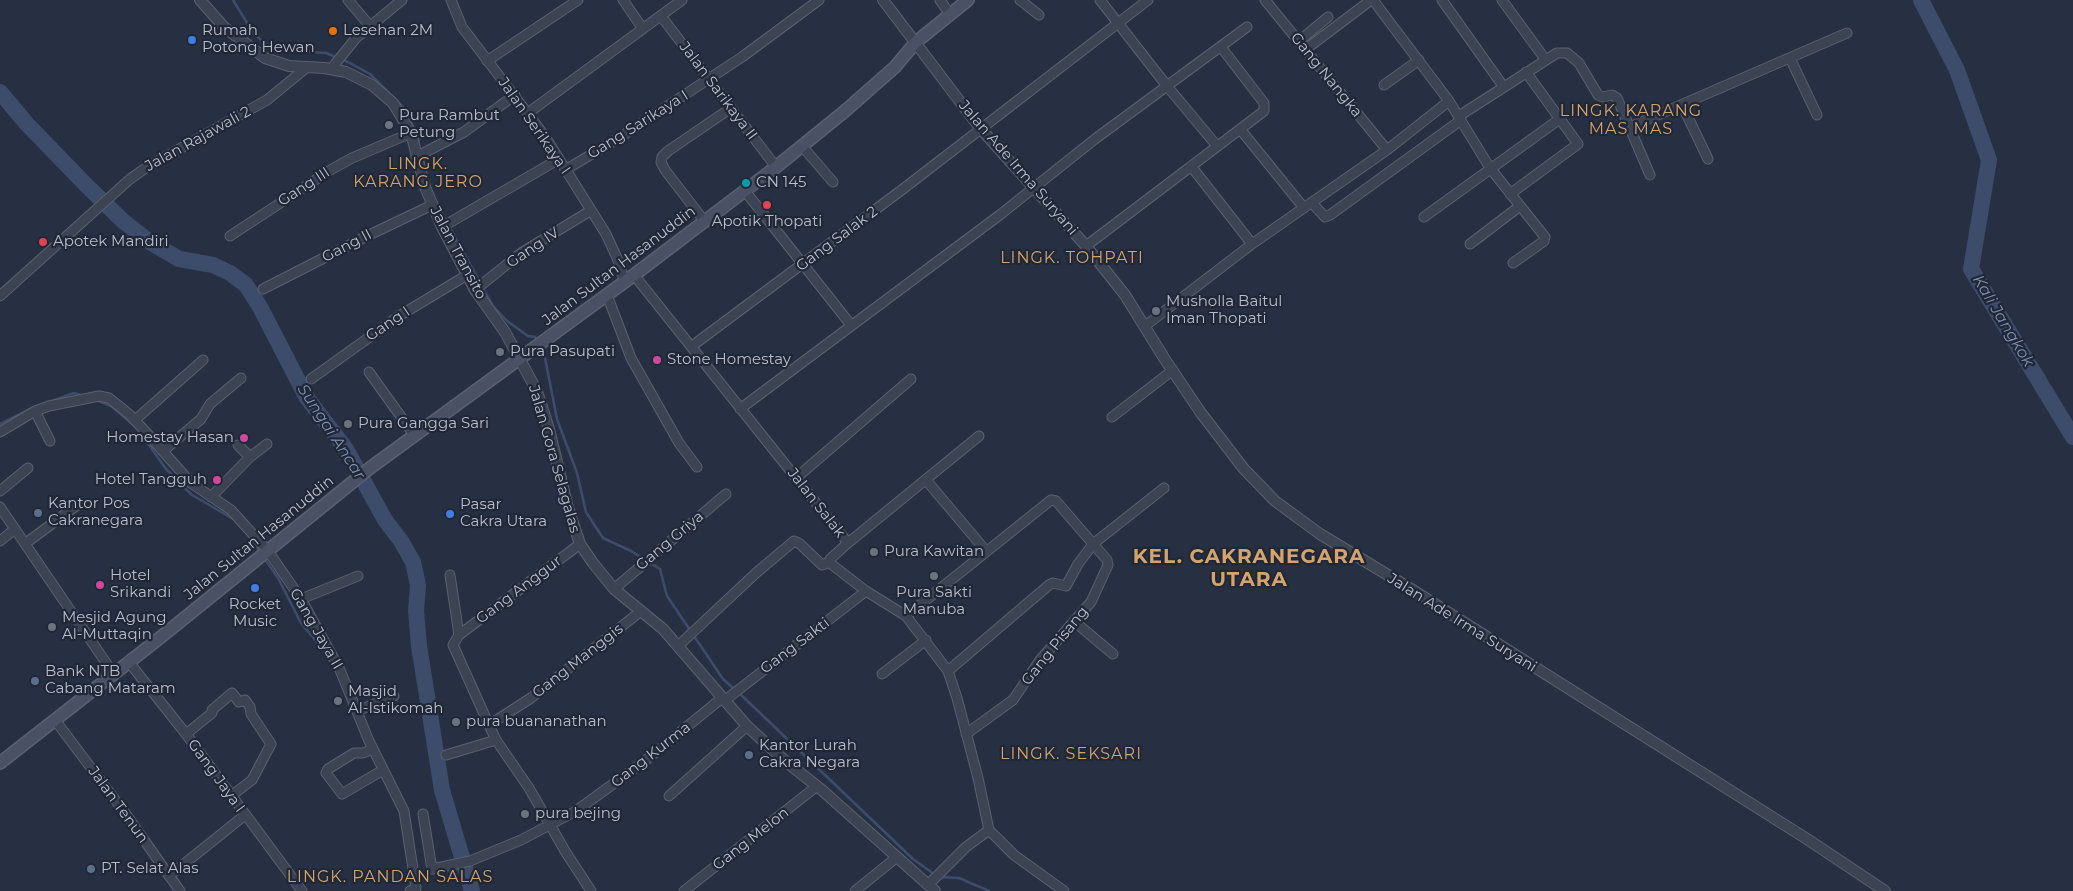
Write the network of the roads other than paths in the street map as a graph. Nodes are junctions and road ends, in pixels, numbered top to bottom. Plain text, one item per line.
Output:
1 (200, 0) edge
2 (348, 0) edge
3 (402, 0) edge
4 (451, 0) edge
5 (578, 0) edge
6 (623, 0) edge
7 (682, 0) edge
8 (819, 0) edge
9 (883, 0) edge
10 (940, 0) edge
11 (968, 0) edge
12 (1020, 0) edge
13 (1100, 0) edge
14 (1148, 0) edge
15 (1265, 0) edge
16 (1372, 0) edge
17 (1442, 0) edge
18 (1502, 0) edge
19 (949, 13) junction
20 (1039, 15) dead end
21 (661, 16) junction
22 (1328, 17) dead end
23 (1118, 22) junction
24 (370, 26) junction
25 (1247, 27) dead end
26 (643, 29) junction
27 (1847, 33) dead end
28 (1299, 41) junction
29 (916, 42) junction
30 (1221, 47) junction
31 (1306, 49) junction
32 (1790, 58) junction
33 (1545, 59) junction
34 (1419, 60) junction
35 (487, 61) junction
36 (332, 66) junction
37 (306, 68) junction
38 (1526, 72) junction
39 (710, 78) junction
40 (1384, 85) dead end
41 (1167, 86) junction
42 (1503, 86) junction
43 (515, 95) junction
44 (1450, 101) junction
45 (1682, 105) junction
46 (731, 108) junction
47 (528, 113) junction
48 (1817, 115) dead end
49 (1460, 118) junction
50 (1560, 118) junction
51 (1630, 127) junction
52 (980, 128) junction
53 (1240, 129) junction
54 (410, 133) junction
55 (802, 146) junction
56 (1217, 146) junction
57 (1387, 150) junction
58 (419, 155) junction
59 (559, 159) junction
60 (1708, 159) dead end
61 (1191, 166) junction
62 (776, 167) junction
63 (1490, 168) junction
64 (565, 170) junction
65 (1650, 175) dead end
66 (833, 182) dead end
67 (1033, 189) junction
68 (745, 191) junction
69 (1510, 194) junction
70 (1312, 203) junction
71 (432, 206) junction
72 (1520, 206) junction
73 (1304, 208) junction
74 (590, 211) junction
75 (1424, 217) dead end
76 (704, 222) junction
77 (446, 224) junction
78 (230, 236) dead end
79 (1252, 244) junction
80 (1470, 244) dead end
81 (1086, 246) junction
82 (1513, 263) dead end
83 (802, 265) junction
84 (467, 275) junction
85 (629, 278) junction
86 (479, 288) junction
87 (263, 289) dead end
88 (607, 295) junction
89 (0, 296) edge
90 (851, 325) junction
91 (1145, 326) junction
92 (692, 346) junction
93 (520, 357) junction
94 (203, 360) dead end
95 (1173, 370) junction
96 (369, 372) dead end
97 (241, 378) dead end
98 (311, 379) dead end
99 (911, 380) dead end
100 (740, 408) junction
101 (35, 411) junction
102 (1112, 417) dead end
103 (134, 420) junction
104 (0, 432) edge
105 (414, 435) junction
106 (979, 436) dead end
107 (50, 441) dead end
108 (267, 444) dead end
109 (238, 445) dead end
110 (163, 451) junction
111 (250, 457) junction
112 (697, 467) dead end
113 (28, 468) dead end
114 (796, 478) junction
115 (926, 480) junction
116 (1164, 488) dead end
117 (0, 491) edge
118 (726, 494) dead end
119 (211, 497) junction
120 (76, 506) dead end
121 (0, 507) edge
122 (15, 529) junction
123 (0, 541) edge
124 (26, 543) junction
125 (580, 544) junction
126 (848, 544) junction
127 (1093, 544) junction
128 (266, 552) junction
129 (986, 552) junction
130 (830, 562) junction
131 (450, 574) dead end
132 (358, 576) dead end
133 (614, 589) junction
134 (866, 590) junction
135 (301, 599) junction
136 (641, 611) junction
137 (906, 616) junction
138 (1075, 622) junction
139 (459, 635) junction
140 (926, 640) junction
141 (678, 646) junction
142 (1113, 654) dead end
143 (128, 661) junction
144 (948, 671) junction
145 (113, 673) junction
146 (882, 674) dead end
147 (394, 696) dead end
148 (726, 698) junction
149 (357, 711) junction
150 (55, 720) junction
151 (488, 725) junction
152 (747, 726) junction
153 (186, 734) junction
154 (966, 734) junction
155 (496, 740) junction
156 (369, 750) junction
157 (446, 755) dead end
158 (0, 762) edge
159 (379, 772) junction
160 (817, 786) junction
161 (231, 796) junction
162 (669, 796) dead end
163 (423, 814) dead end
164 (245, 815) junction
165 (551, 824) junction
166 (989, 830) junction
167 (897, 857) junction
168 (169, 876) junction
169 (932, 885) edge
170 (413, 887) edge
171 (180, 891) edge
172 (302, 891) edge
173 (591, 891) edge
174 (684, 891) edge
175 (855, 891) edge
176 (1064, 891) edge
177 (1885, 891) edge

1 - 37 street, Jalan Transito
2 - 24 street
3 - 24 street
4 - 35 street, Jalan Serikaya I
5 - 35 street
6 - 26 street
7 - 21 street
8 - 39 street, Gang Sarikaya I
9 - 29 street, Jalan Ade Irma Suryani
10 - 19 street
11 - 19 main road, Jalan Sultan Hasanuddin
12 - 20 street
13 - 23 street
14 - 23 street, Gang Salak 2
15 - 28 street, Gang Nangka
16 - 31 street
16 - 34 street
17 - 42 street
18 - 33 street
19 - 29 main road, Jalan Sultan Hasanuddin
21 - 26 street
21 - 39 street, Jalan Sarikaya II
22 - 28 street
23 - 41 street
23 - 52 street, Gang Salak 2
24 - 36 street
25 - 30 street
26 - 47 street
27 - 32 street
28 - 31 street, Gang Nangka
29 - 52 street, Jalan Ade Irma Suryani
29 - 55 main road, Jalan Sultan Hasanuddin
30 - 41 street
30 - 53 street
31 - 57 street, Gang Nangka
32 - 45 street
32 - 48 street
33 - 38 street
33 - 51 street
34 - 40 street
34 - 44 street
35 - 43 street, Jalan Serikaya I
36 - 37 street, Jalan Transito
36 - 54 street, Jalan Transito
37 - 89 street, Jalan Rajawali 2
38 - 42 street
38 - 50 street
39 - 46 street, Jalan Sarikaya II
39 - 64 street, Gang Sarikaya I
41 - 56 street
41 - 67 street
42 - 49 street
43 - 47 street, Jalan Serikaya I
43 - 58 street
44 - 49 street
44 - 57 street
45 - 51 street
45 - 60 street
46 - 62 street, Jalan Sarikaya II
46 - 76 street
47 - 59 street, Jalan Serikaya I
49 - 63 street
49 - 70 street
50 - 63 street
50 - 69 street
51 - 65 street
52 - 67 street, Jalan Ade Irma Suryani
52 - 83 street, Gang Salak 2
53 - 56 street
53 - 73 street
54 - 58 street, Jalan Transito
54 - 78 street, Gang III
55 - 62 main road, Jalan Sultan Hasanuddin
55 - 66 street
56 - 61 street
57 - 70 street
58 - 71 street, Jalan Transito
59 - 64 street, Jalan Serikaya I
59 - 77 street
61 - 79 street
61 - 81 street
62 - 68 main road, Jalan Sultan Hasanuddin
63 - 69 street
63 - 75 street
64 - 74 street, Jalan Serikaya I
67 - 81 street, Jalan Ade Irma Suryani
67 - 90 street
68 - 76 main road, Jalan Sultan Hasanuddin
68 - 83 street
69 - 72 street
70 - 73 street
71 - 77 street, Jalan Transito
71 - 87 street, Gang II
72 - 80 street
72 - 82 street
73 - 79 street
74 - 85 street, Jalan Serikaya I
74 - 86 street, Gang IV
76 - 85 main road, Jalan Sultan Hasanuddin
77 - 84 street, Jalan Transito
79 - 91 street
81 - 91 street, Jalan Ade Irma Suryani
83 - 90 street
83 - 92 street, Gang Salak 2
84 - 86 street, Jalan Transito
84 - 98 street, Gang I
85 - 88 main road, Jalan Sultan Hasanuddin
85 - 92 street, Jalan Salak
86 - 93 street, Jalan Transito
88 - 93 main road, Jalan Sultan Hasanuddin
88 - 112 street
90 - 100 street
91 - 95 street, Jalan Ade Irma Suryani
92 - 100 street, Jalan Salak
93 - 105 main road, Jalan Sultan Hasanuddin
93 - 125 street, Jalan Gora Selagalas
94 - 103 street
95 - 102 street
95 - 177 street, Jalan Ade Irma Suryani
96 - 105 street
97 - 110 street
99 - 114 street
100 - 114 street, Jalan Salak
101 - 103 street, Gang Jaya II
101 - 104 street
101 - 107 street
103 - 110 street, Gang Jaya II
105 - 128 main road, Jalan Sultan Hasanuddin
106 - 115 street
108 - 111 street
109 - 111 street
110 - 119 street, Gang Jaya II
111 - 119 street
113 - 117 street
114 - 126 street, Jalan Salak
115 - 126 street
115 - 129 street
116 - 127 street
118 - 133 street, Gang Griya
119 - 128 street, Gang Jaya II
120 - 124 street
121 - 122 street
122 - 123 street
122 - 124 street
124 - 145 street
125 - 133 street, Jalan Gora Selagalas
125 - 139 street, Gang Anggur
126 - 130 street, Jalan Salak
127 - 129 street
127 - 138 street, Gang Pisang
127 - 144 street
128 - 135 street, Gang Jaya II
128 - 143 main road, Jalan Sultan Hasanuddin
129 - 137 street
130 - 134 street, Jalan Salak
130 - 141 street
131 - 139 street
132 - 135 street
133 - 136 street, Jalan Gora Selagalas
134 - 137 street, Jalan Salak
134 - 148 street, Gang Sakti
135 - 149 street, Gang Jaya II
136 - 141 street, Jalan Gora Selagalas
136 - 151 street, Gang Manggis
137 - 140 street, Jalan Salak
138 - 142 street
138 - 154 street, Gang Pisang
139 - 151 street
140 - 144 street, Jalan Salak
140 - 146 street
141 - 148 street, Jalan Gora Selagalas
143 - 145 main road, Jalan Sultan Hasanuddin
143 - 153 street, Gang Jaya I
144 - 154 street, Jalan Salak
145 - 150 main road, Jalan Sultan Hasanuddin
147 - 149 street
148 - 152 street, Jalan Gora Selagalas
148 - 165 street, Gang Kurma
149 - 156 street, Gang Jaya II
150 - 158 main road, Jalan Sultan Hasanuddin
150 - 168 street, Jalan Tenun
151 - 155 street
152 - 160 street, Jalan Gora Selagalas
152 - 162 street
153 - 161 street, Gang Jaya I
153 - 161 street
154 - 166 street, Jalan Salak
155 - 157 street
155 - 165 street
156 - 159 street, Gang Jaya II
156 - 159 street
159 - 170 street, Gang Jaya II
160 - 167 street, Jalan Gora Selagalas
160 - 174 street, Gang Melon
161 - 164 street, Gang Jaya I
163 - 165 street, Gang Kurma
164 - 168 street
164 - 172 street, Gang Jaya I
165 - 173 street
166 - 169 street
166 - 176 street
167 - 169 street, Jalan Gora Selagalas
167 - 175 street
168 - 171 street, Jalan Tenun

